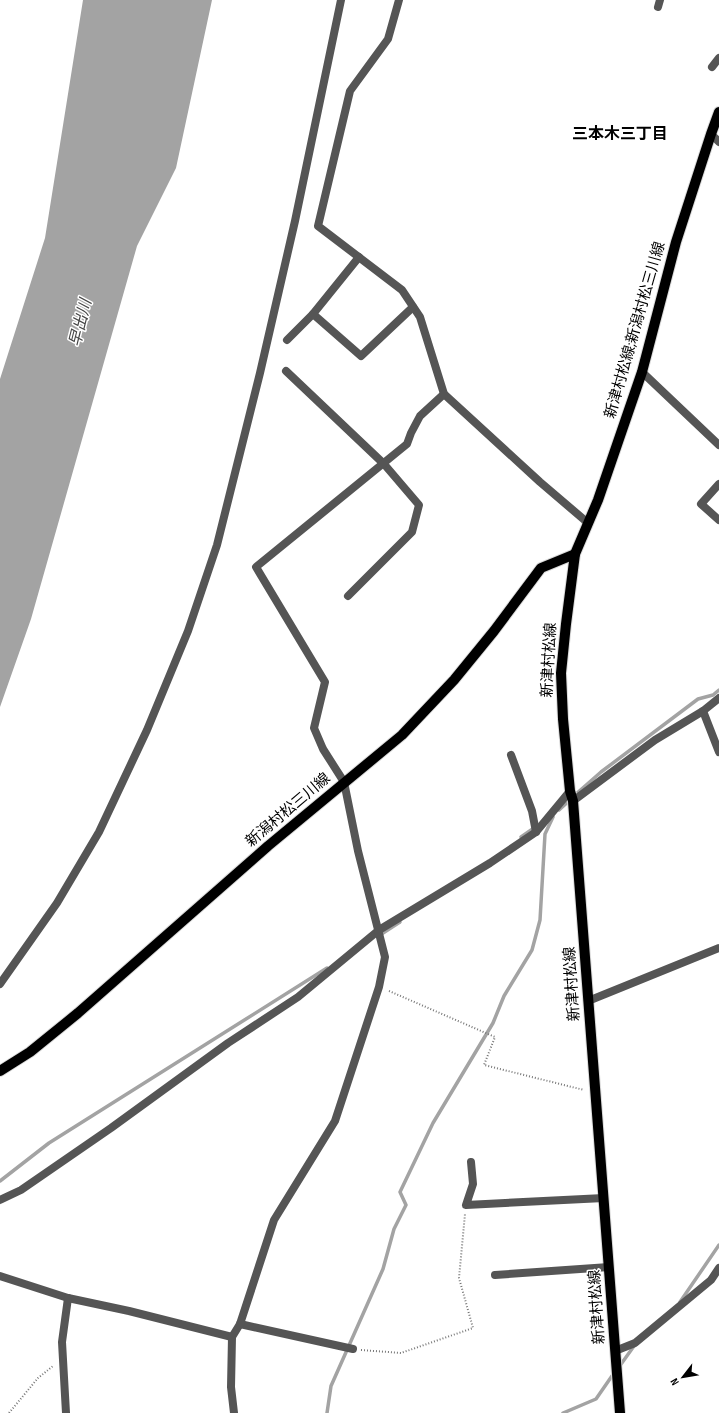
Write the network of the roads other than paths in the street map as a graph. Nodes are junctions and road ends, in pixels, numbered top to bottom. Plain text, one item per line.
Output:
1 (341, 0) edge
2 (399, 0) edge
3 (719, 58) edge
4 (712, 67) dead end
5 (719, 112) edge
6 (710, 134) junction
7 (719, 142) edge
8 (359, 257) junction
9 (413, 307) junction
10 (313, 314) junction
11 (287, 340) dead end
12 (286, 371) dead end
13 (642, 372) junction
14 (444, 394) junction
15 (718, 442) edge
16 (384, 464) junction
17 (719, 484) edge
18 (719, 520) edge
19 (588, 523) junction
20 (575, 554) junction
21 (348, 596) dead end
22 (719, 698) edge
23 (704, 711) junction
24 (719, 752) edge
25 (511, 755) dead end
26 (344, 782) junction
27 (571, 796) junction
28 (536, 832) junction
29 (379, 930) junction
30 (719, 948) edge
31 (0, 984) edge
32 (588, 1002) junction
33 (0, 1071) edge
34 (471, 1162) dead end
35 (604, 1198) junction
36 (0, 1200) edge
37 (609, 1267) junction
38 (719, 1268) edge
39 (495, 1275) dead end
40 (0, 1276) edge
41 (68, 1298) junction
42 (240, 1324) junction
43 (232, 1336) junction
44 (352, 1349) road end
45 (615, 1351) junction
46 (235, 1412) edge
47 (66, 1413) edge
48 (620, 1413) edge

1 - 31 street
2 - 8 street
3 - 4 street
5 - 6 main road, 新津村松線;新潟村松三川線
6 - 7 street
6 - 13 main road, 新津村松線;新潟村松三川線
8 - 9 street
8 - 10 street
9 - 10 street
9 - 14 street
10 - 11 street
12 - 16 street
13 - 15 street
13 - 19 main road, 新津村松線;新潟村松三川線
14 - 16 street
14 - 19 street
16 - 21 street
16 - 26 street
17 - 18 street
19 - 20 main road, 新津村松線;新潟村松三川線
20 - 26 main road, 新潟村松三川線
20 - 27 main road, 新津村松線
22 - 23 street
23 - 24 street
23 - 27 street
25 - 28 street
26 - 29 street
26 - 33 main road, 新潟村松三川線
27 - 28 street
27 - 32 main road, 新津村松線
28 - 29 street
29 - 36 street
29 - 42 street
30 - 32 street
32 - 35 main road, 新津村松線
34 - 35 street
35 - 37 main road, 新津村松線
37 - 39 street
37 - 45 main road, 新津村松線
38 - 45 street
40 - 41 street
41 - 43 street
41 - 47 street
42 - 43 street
42 - 44 street
43 - 46 street
45 - 48 main road, 新津村松線

